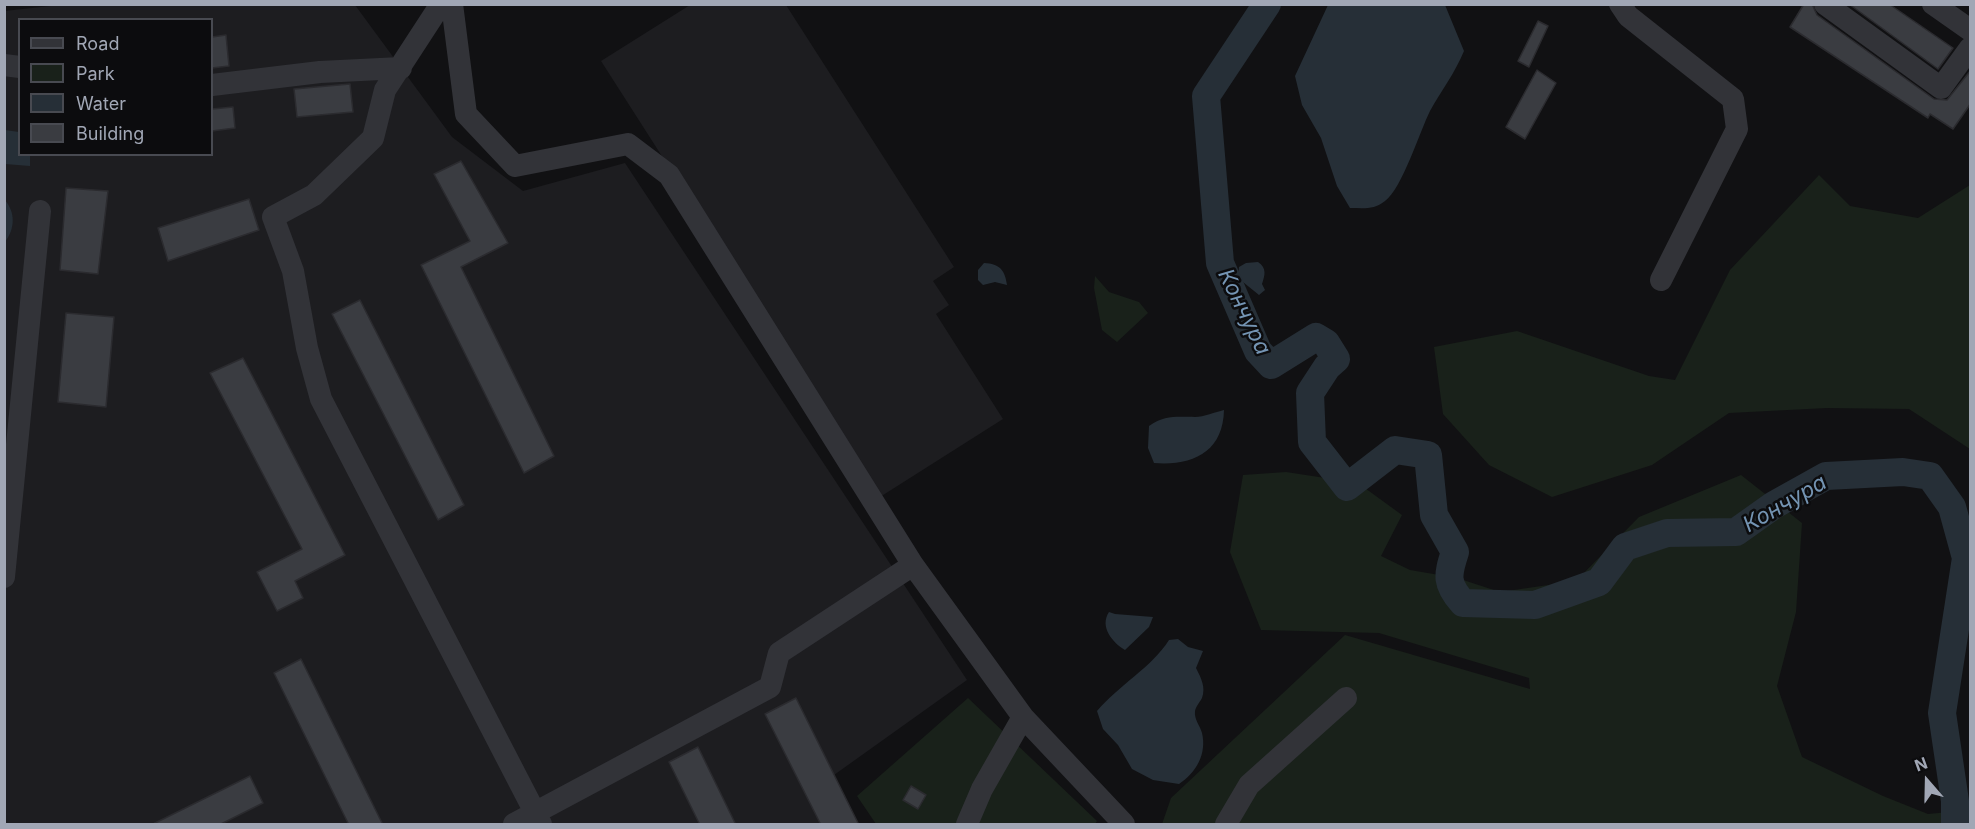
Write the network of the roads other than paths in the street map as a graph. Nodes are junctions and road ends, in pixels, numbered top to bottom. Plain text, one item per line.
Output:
1 (441, 4) edge
2 (452, 4) edge
3 (1620, 4) edge
4 (1825, 4) edge
5 (1933, 4) edge
6 (1971, 30) edge
7 (1971, 48) edge
8 (401, 68) junction
9 (213, 84) edge
10 (39, 211) dead end
11 (1660, 280) dead end
12 (913, 565) junction
13 (4, 577) edge
14 (1346, 698) dead end
15 (1023, 717) junction
16 (538, 819) edge
17 (514, 825) edge
18 (967, 825) edge
19 (1124, 825) edge
20 (1226, 825) edge

1 - 8 street
2 - 12 street
3 - 11 street
4 - 7 street
5 - 6 street
8 - 9 street
8 - 16 street
10 - 13 street
12 - 15 street
12 - 16 street
14 - 20 street
15 - 18 street
15 - 19 street
16 - 17 street

